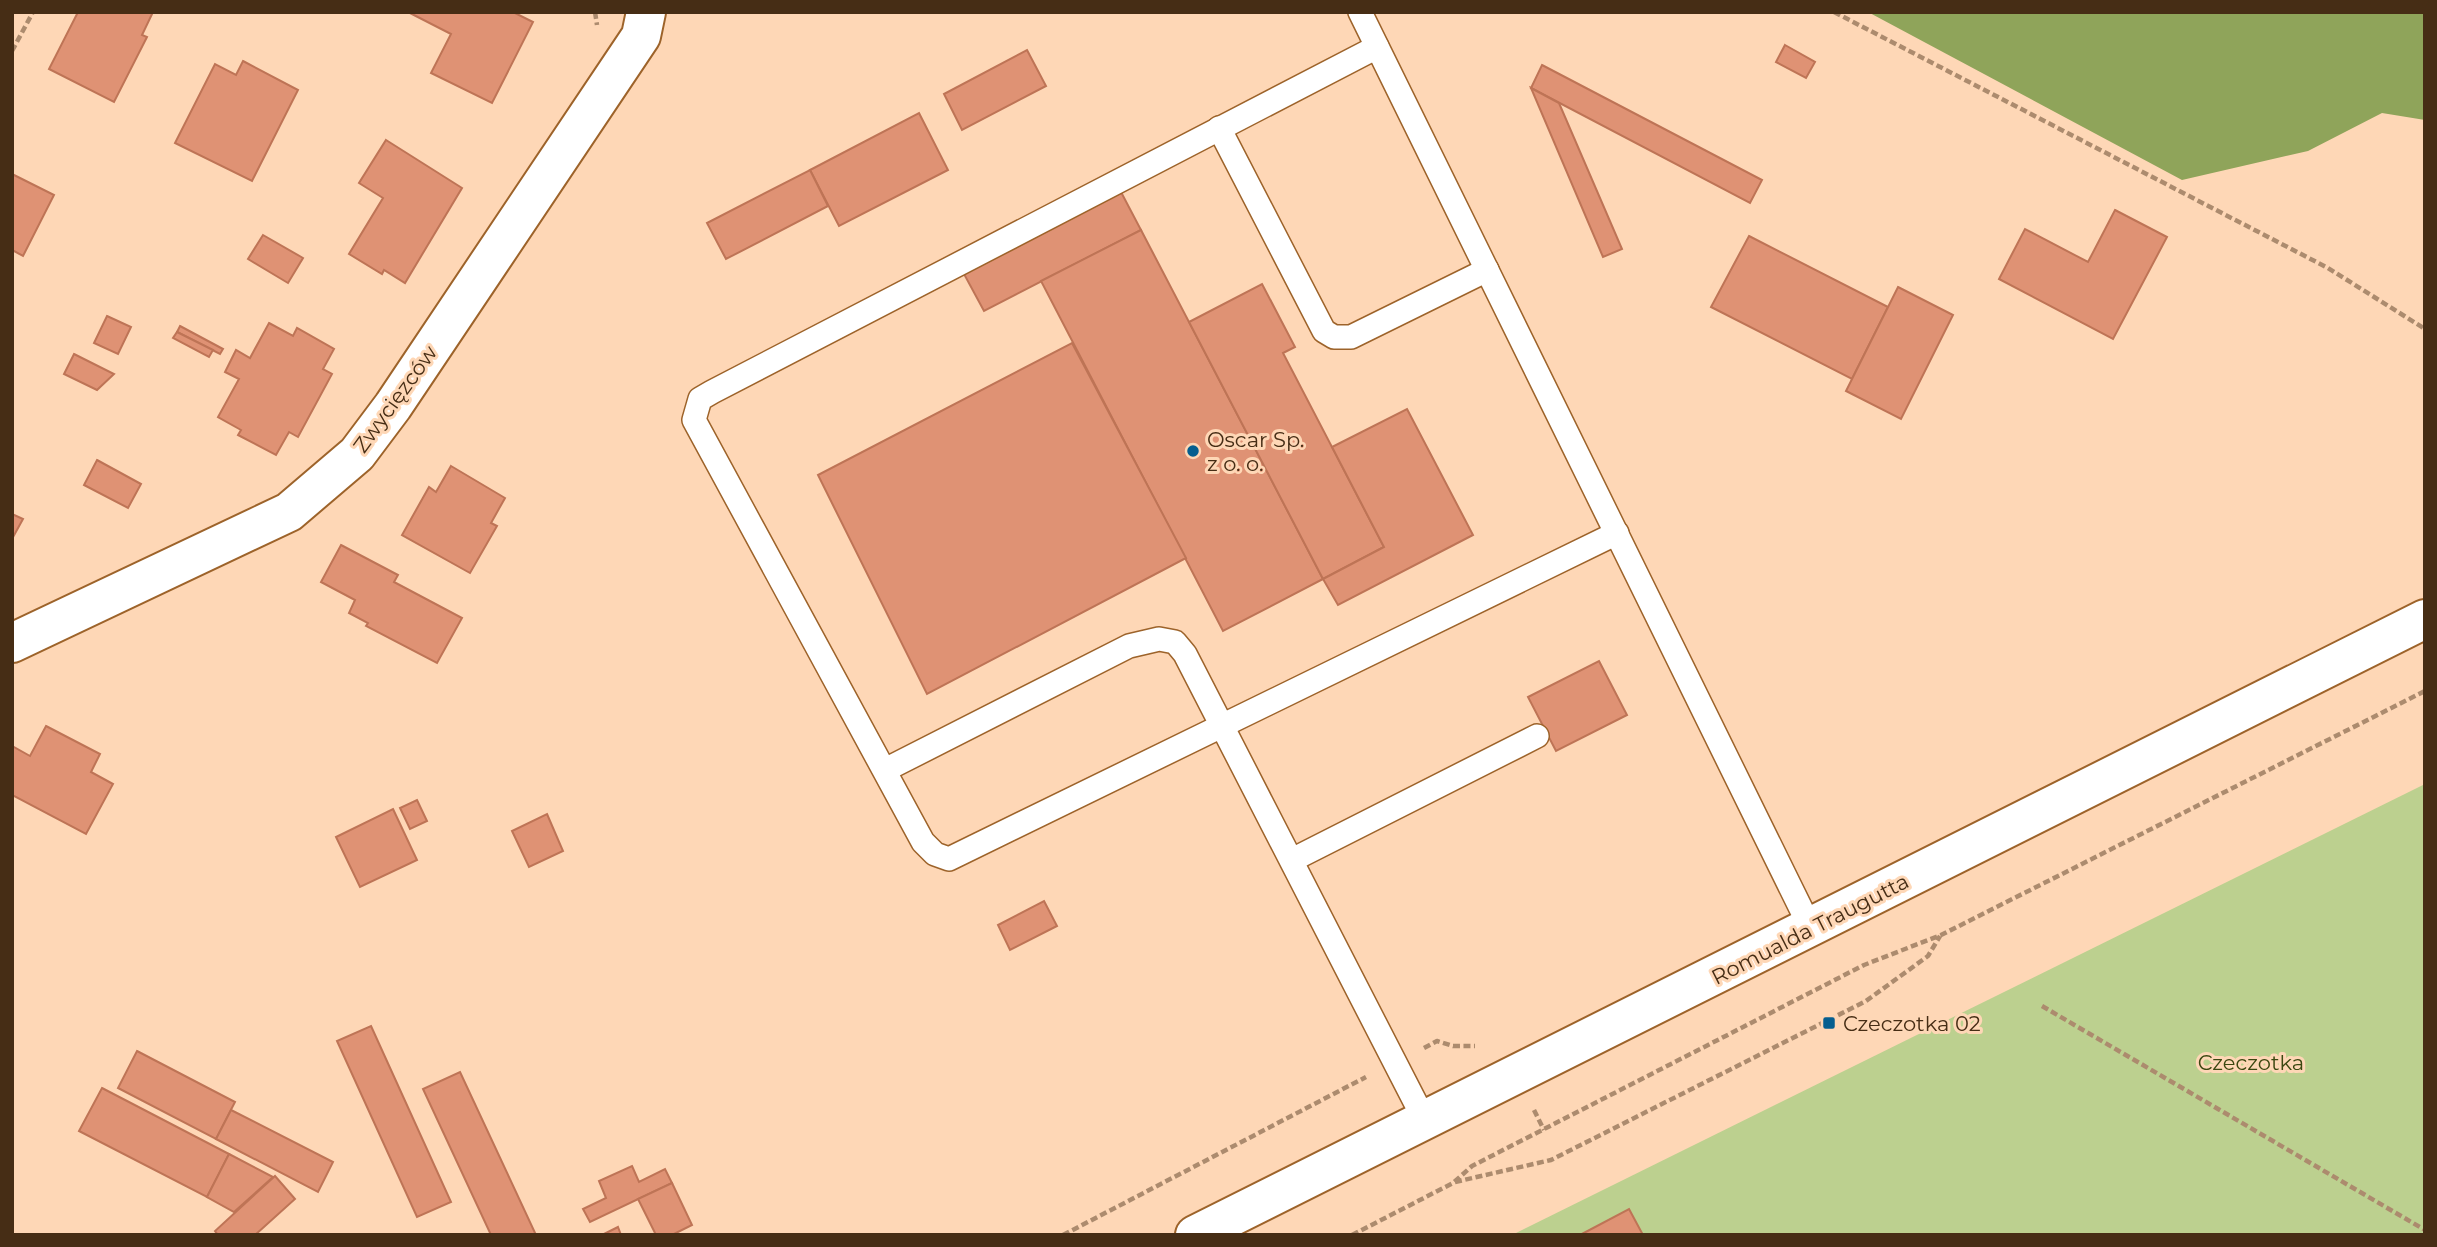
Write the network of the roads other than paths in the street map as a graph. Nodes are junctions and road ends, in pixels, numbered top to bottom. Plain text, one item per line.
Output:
1 (646, 12) edge
2 (1360, 12) edge
3 (1377, 47) junction
4 (1219, 128) junction
5 (1487, 270) junction
6 (1617, 533) junction
7 (2425, 619) edge
8 (12, 643) edge
9 (1223, 725) junction
10 (1537, 736) dead end
11 (885, 770) junction
12 (1292, 860) junction
13 (1811, 929) junction
14 (1425, 1121) junction
15 (1195, 1235) edge

1 - 8 main road, Zwycięzców
2 - 3 lane
3 - 4 lane
3 - 5 lane
4 - 5 lane
4 - 11 lane
5 - 6 lane
6 - 9 lane
6 - 13 lane
7 - 13 main road, Romualda Traugutta
9 - 11 lane
9 - 11 lane
9 - 12 lane
10 - 12 lane
12 - 14 lane
13 - 14 main road, Romualda Traugutta
14 - 15 main road, Romualda Traugutta

